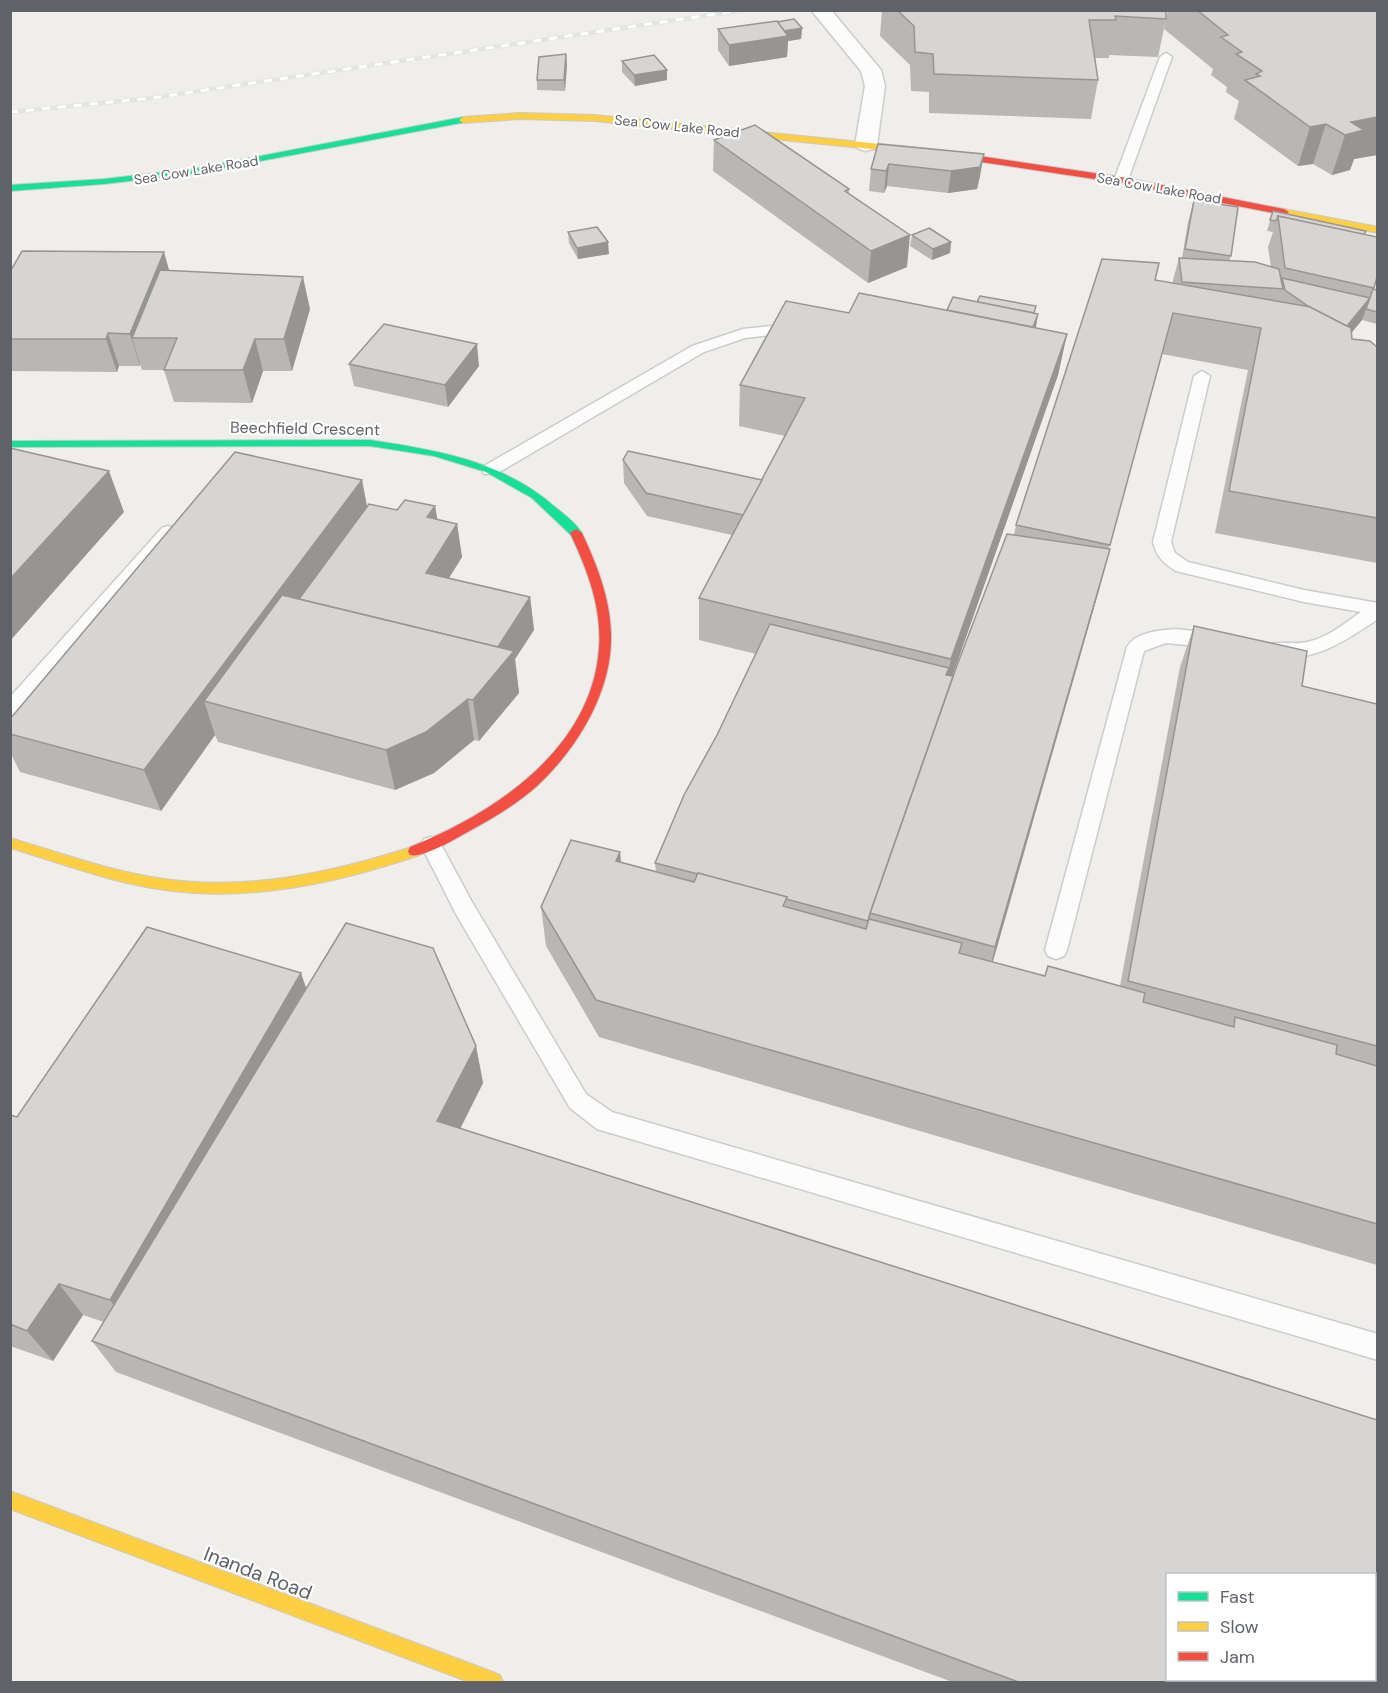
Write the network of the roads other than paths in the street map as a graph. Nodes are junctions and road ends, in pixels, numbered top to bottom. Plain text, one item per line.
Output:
1 (820, 10) edge
2 (1166, 57) edge
3 (866, 145) junction
4 (1122, 180) junction
5 (10, 189) edge
6 (1377, 230) edge
7 (813, 326) edge
8 (1202, 376) dead end
9 (10, 444) edge
10 (490, 470) junction
11 (168, 532) edge
12 (1377, 610) edge
13 (1239, 644) edge
14 (1262, 647) edge
15 (10, 710) edge
16 (10, 843) edge
17 (431, 845) junction
18 (1056, 950) dead end
19 (1377, 1347) edge
20 (10, 1500) edge
21 (493, 1683) edge

1 - 3 street
2 - 4 lane
3 - 4 street, Sea Cow Lake Road
3 - 5 street, Sea Cow Lake Road
4 - 6 street, Sea Cow Lake Road
7 - 10 lane
8 - 12 lane
9 - 10 street, Beechfield Crescent
10 - 17 street, Beechfield Crescent
11 - 15 lane
12 - 14 lane
13 - 18 lane
16 - 17 street, Beechfield Crescent
17 - 19 lane
20 - 21 street, Inanda Road

